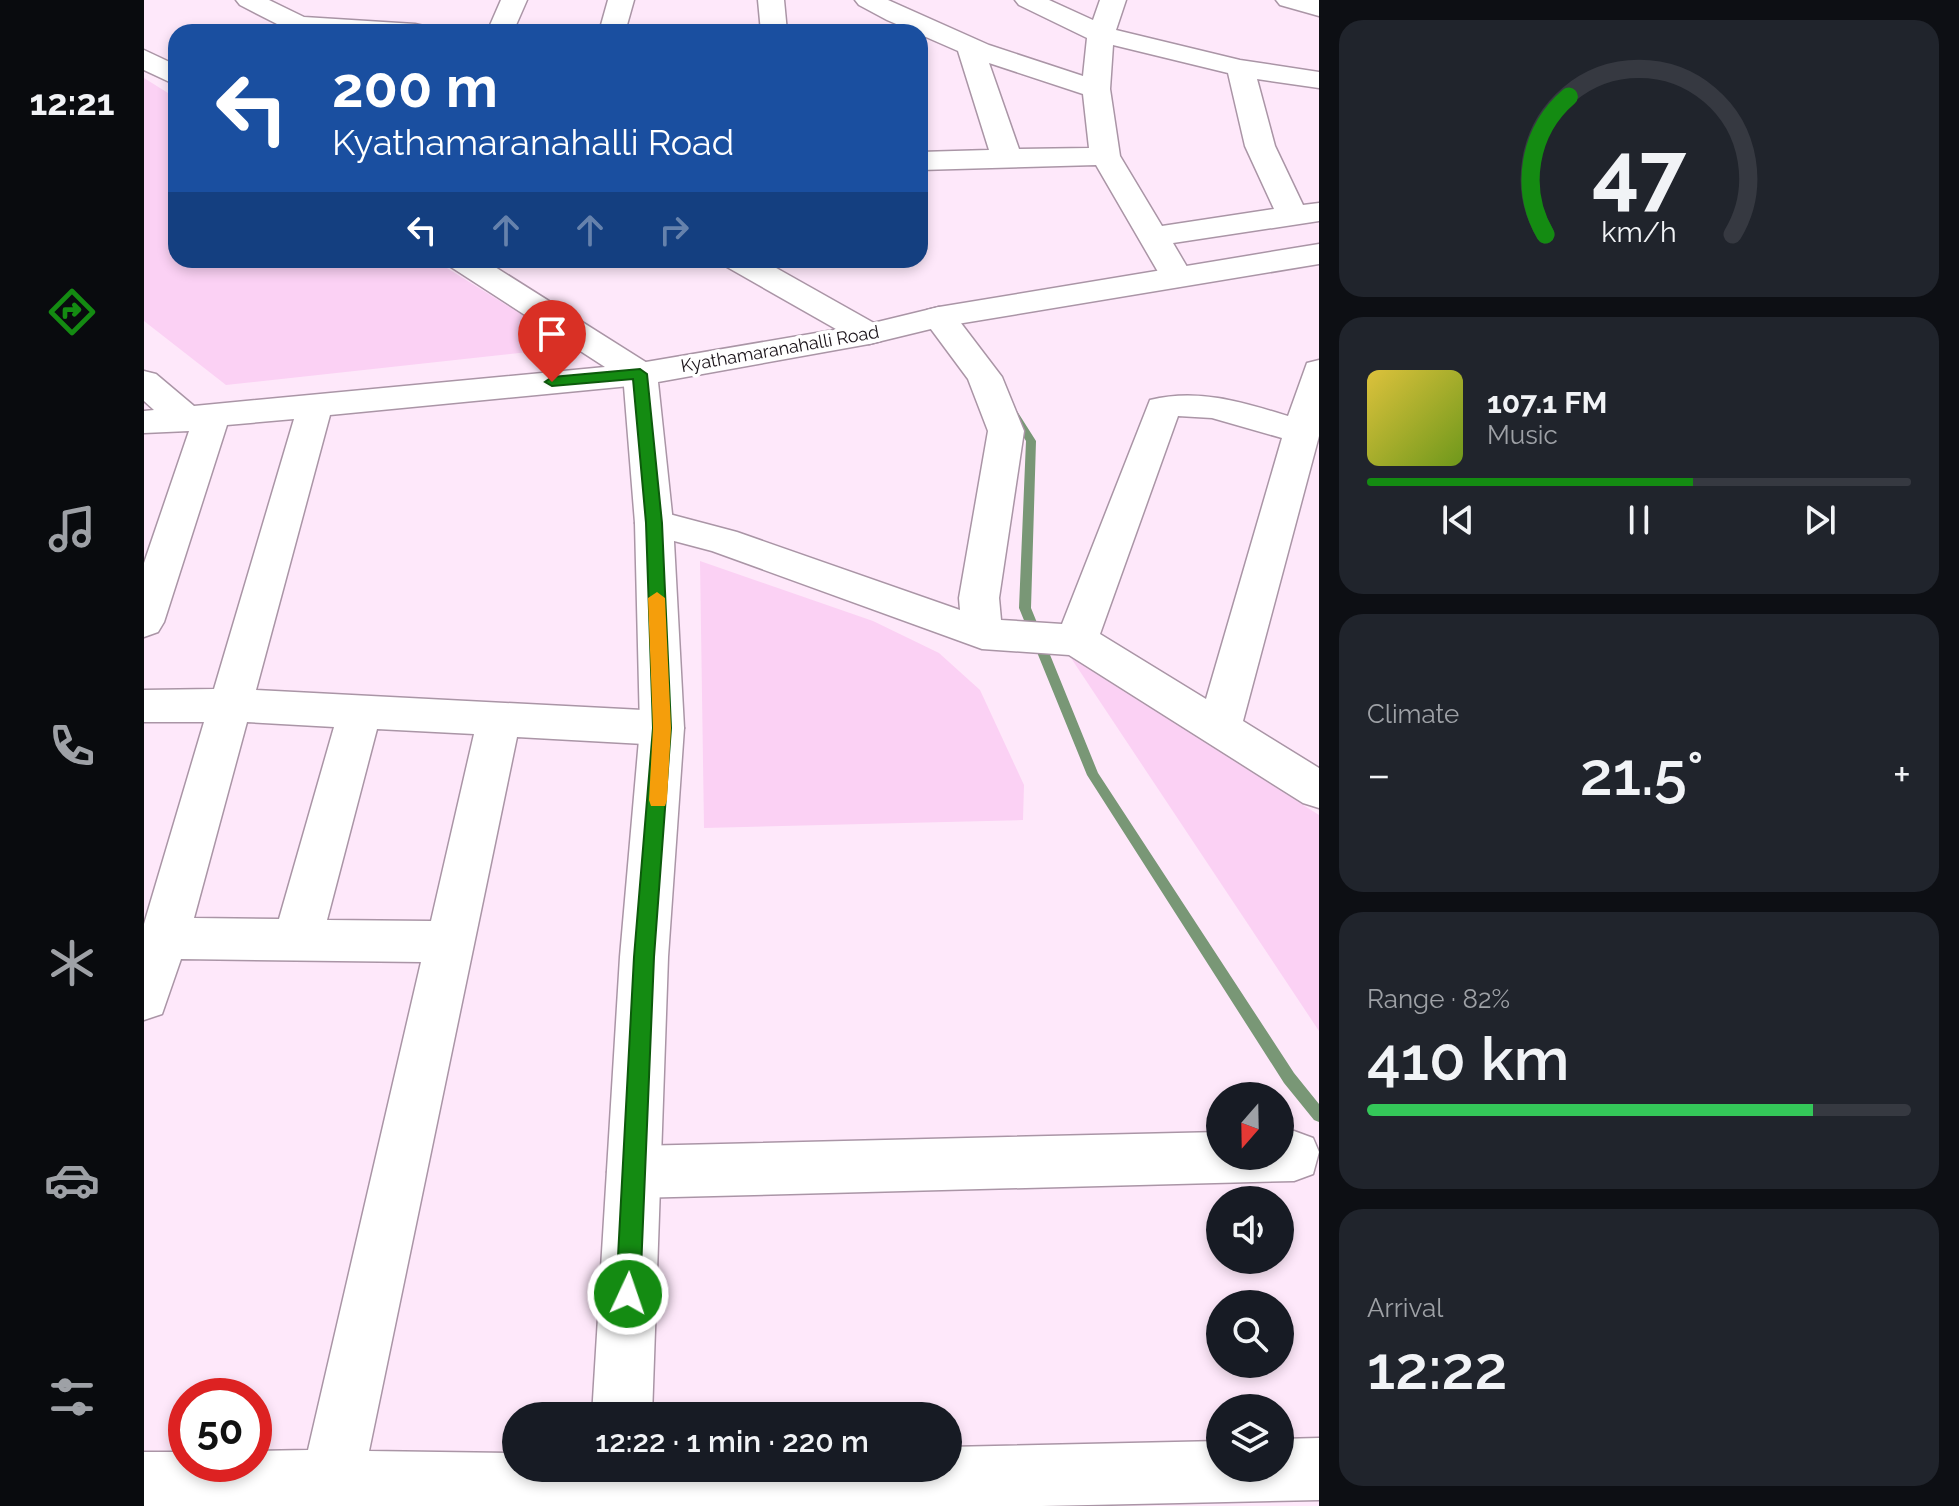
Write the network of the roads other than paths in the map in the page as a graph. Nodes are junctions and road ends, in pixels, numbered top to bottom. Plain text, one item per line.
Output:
1 (249, 0) edge
2 (315, 0) edge
3 (514, 0) edge
4 (621, 0) edge
5 (771, 0) edge
6 (866, 0) edge
7 (1028, 0) edge
8 (1113, 0) edge
9 (1289, 0) edge
10 (1319, 8) edge
11 (287, 24) edge
12 (301, 24) edge
13 (504, 24) edge
14 (614, 24) edge
15 (773, 24) edge
16 (870, 24) edge
17 (914, 24) edge
18 (928, 30) edge
19 (1101, 34) junction
20 (970, 48) junction
21 (144, 58) edge
22 (1240, 68) junction
23 (168, 71) edge
24 (1319, 80) edge
25 (1096, 89) junction
26 (1105, 156) junction
27 (1007, 159) junction
28 (928, 161) edge
29 (1306, 214) edge
30 (1152, 237) junction
31 (1319, 254) edge
32 (474, 268) edge
33 (752, 268) edge
34 (1177, 277) junction
35 (939, 317) junction
36 (869, 334) junction
37 (1319, 371) edge
38 (640, 374) junction
39 (144, 382) edge
40 (316, 403) junction
41 (200, 418) junction
42 (144, 422) edge
43 (1302, 432) junction
44 (654, 523) junction
45 (144, 622) edge
46 (982, 634) junction
47 (1052, 638) junction
48 (230, 705) junction
49 (144, 706) edge
50 (360, 713) junction
51 (499, 721) junction
52 (662, 728) junction
53 (1219, 728) junction
54 (1319, 790) edge
55 (164, 938) junction
56 (298, 938) junction
57 (449, 942) junction
58 (144, 998) edge
59 (1206, 1158) edge
60 (634, 1172) junction
61 (623, 1402) edge
62 (1319, 1469) edge
63 (332, 1481) junction
64 (144, 1483) edge
65 (618, 1486) edge
66 (209, 1495) edge

1 - 11 street
2 - 12 street
3 - 13 street
4 - 14 street
5 - 15 street
6 - 16 street
6 - 17 street
7 - 19 street
8 - 19 street
9 - 10 street
18 - 20 street
19 - 22 street
19 - 25 street
20 - 25 street
20 - 27 street
21 - 23 street
22 - 24 street
22 - 29 street
25 - 26 street
26 - 27 street
26 - 30 street
27 - 28 street
29 - 30 street
30 - 34 street
31 - 34 street, Kyathamaranahalli Road
32 - 38 street
33 - 36 street
34 - 35 street, Kyathamaranahalli Road
35 - 36 street, Kyathamaranahalli Road
35 - 46 street
36 - 38 street, Kyathamaranahalli Road
37 - 43 street
38 - 40 street, Kyathamaranahalli Road
38 - 44 street
39 - 41 street
40 - 41 street, Kyathamaranahalli Road
40 - 48 street
41 - 42 street, Kyathamaranahalli Road
41 - 45 street
43 - 47 street
43 - 53 street
44 - 46 street
44 - 52 street
46 - 47 street
47 - 53 street
48 - 49 street
48 - 50 street
48 - 55 street
50 - 51 street
50 - 56 street
51 - 52 street
51 - 57 street
52 - 60 street
53 - 54 street
55 - 56 street
55 - 58 street
56 - 57 street
57 - 63 street
59 - 60 street
60 - 61 street
62 - 65 street
63 - 65 street
63 - 66 street
64 - 66 street

